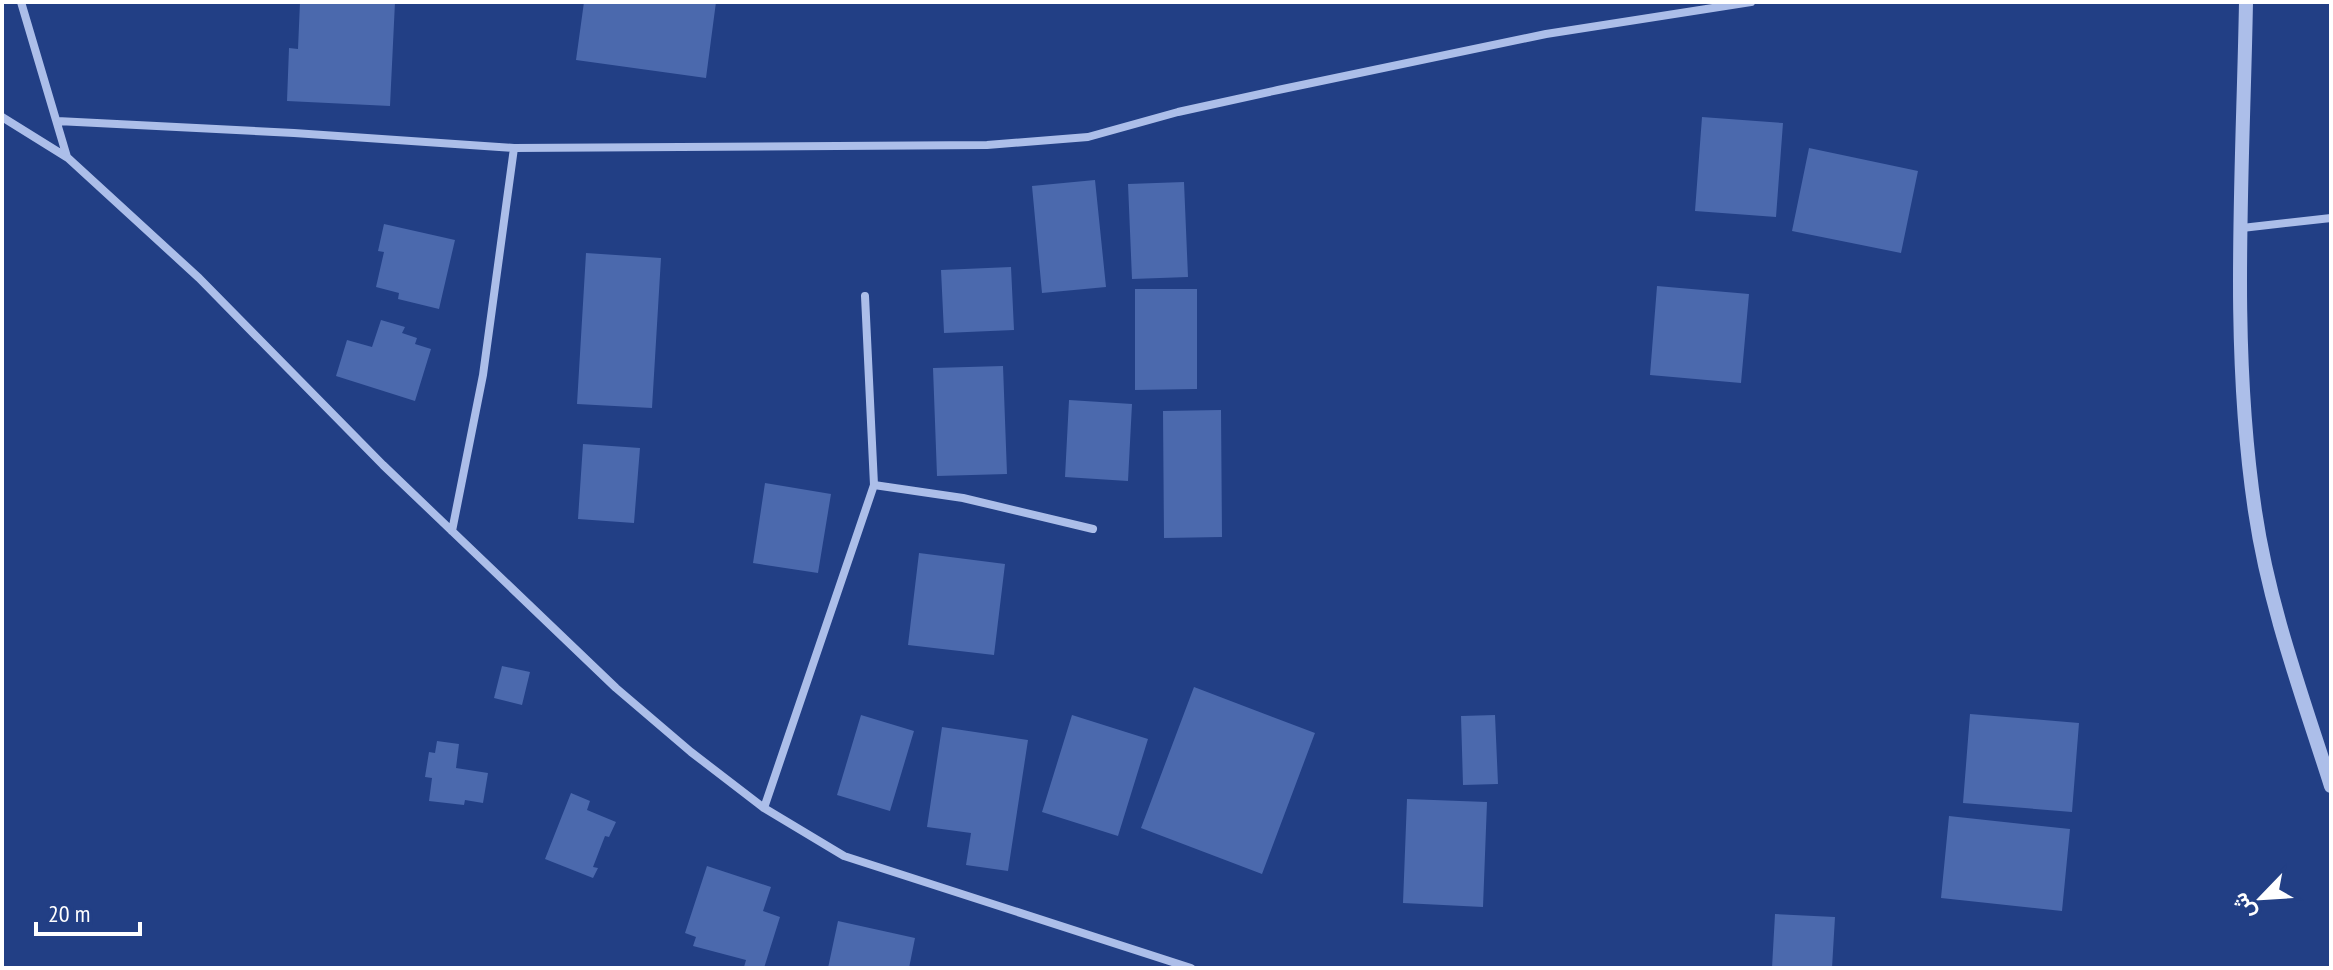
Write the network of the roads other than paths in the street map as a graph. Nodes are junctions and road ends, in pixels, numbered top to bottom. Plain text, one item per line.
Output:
1 (21, 2) edge
2 (1751, 2) edge
3 (2246, 2) edge
4 (2, 117) edge
5 (57, 121) junction
6 (514, 148) junction
7 (68, 158) junction
8 (2331, 218) edge
9 (2242, 228) junction
10 (865, 296) dead end
11 (874, 485) junction
12 (1093, 529) dead end
13 (452, 531) junction
14 (2331, 786) edge
15 (764, 808) junction
16 (1191, 968) edge

1 - 5 street
2 - 6 street
3 - 9 street
4 - 7 street
5 - 6 street
5 - 7 street
6 - 13 street
7 - 13 street
8 - 9 street
9 - 14 street
10 - 11 street
11 - 12 street
11 - 15 street
13 - 15 street
15 - 16 street

